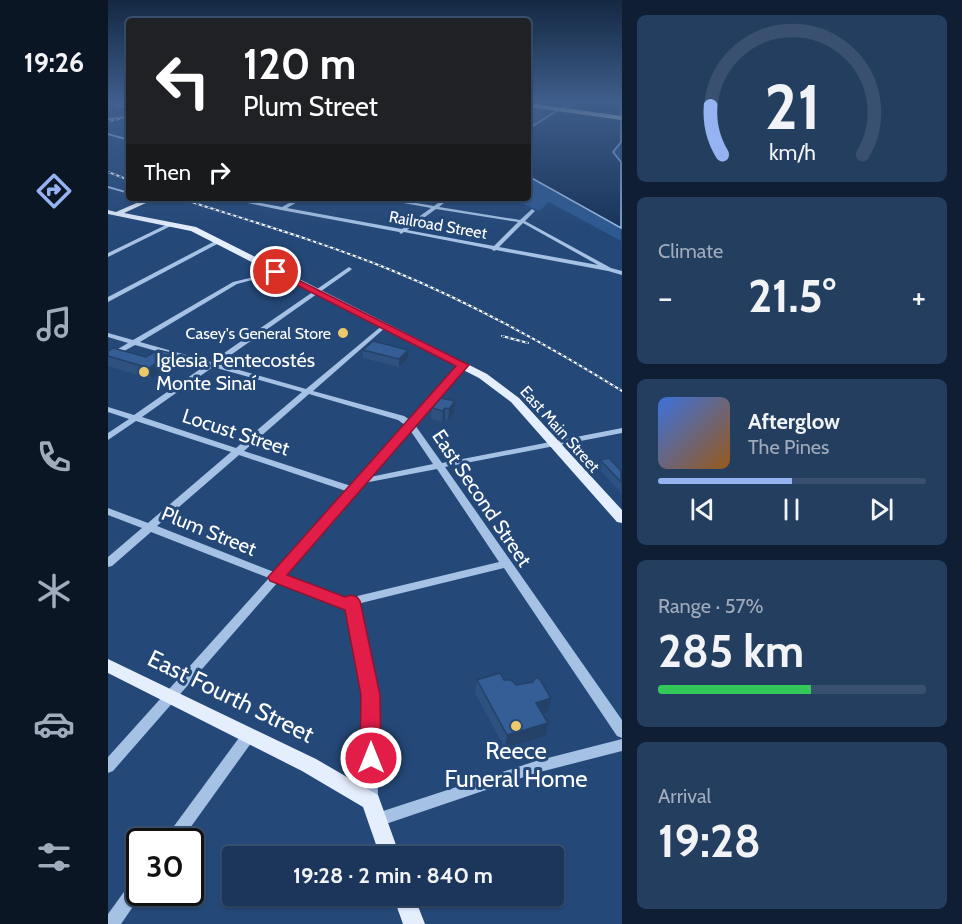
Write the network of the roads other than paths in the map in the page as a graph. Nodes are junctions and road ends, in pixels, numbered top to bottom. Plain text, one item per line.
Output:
1 (108, 187) edge
2 (126, 192) edge
3 (140, 201) edge
4 (242, 201) edge
5 (296, 201) edge
6 (397, 201) edge
7 (444, 201) edge
8 (435, 207) junction
9 (281, 209) junction
10 (532, 211) dead end
11 (111, 214) edge
12 (523, 222) junction
13 (172, 224) junction
14 (401, 232) junction
15 (219, 241) junction
16 (495, 249) junction
17 (108, 255) edge
18 (349, 269) dead end
19 (609, 269) junction
20 (276, 272) junction
21 (621, 273) edge
22 (316, 292) junction
23 (108, 300) edge
24 (384, 326) junction
25 (108, 335) edge
26 (134, 343) junction
27 (108, 358) edge
28 (211, 364) junction
29 (463, 365) junction
30 (306, 392) junction
31 (108, 409) edge
32 (135, 418) junction
33 (411, 425) junction
34 (621, 430) edge
35 (108, 437) edge
36 (553, 443) junction
37 (237, 452) junction
38 (439, 466) junction
39 (358, 485) junction
40 (108, 511) edge
41 (621, 519) edge
42 (149, 527) junction
43 (108, 563) edge
44 (505, 564) junction
45 (276, 577) junction
46 (351, 601) junction
47 (108, 666) edge
48 (170, 697) junction
49 (621, 732) edge
50 (249, 735) junction
51 (621, 745) edge
52 (108, 767) edge
53 (371, 801) junction
54 (377, 820) junction
55 (181, 828) edge
56 (386, 846) edge
57 (126, 902) edge
58 (408, 906) edge
59 (110, 923) edge
60 (414, 924) edge

1 - 2 street
3 - 11 main road
4 - 9 street, Railroad Street
5 - 9 street
6 - 8 street
7 - 8 street
8 - 12 street
8 - 14 street
9 - 14 street, Railroad Street
10 - 12 street
11 - 13 main road, East Main Street
12 - 16 street
12 - 19 street
13 - 15 main road, East Main Street
13 - 17 street
14 - 16 street, Railroad Street
15 - 20 main road, East Main Street
15 - 23 street
16 - 19 street, Railroad Street
18 - 22 street
19 - 21 street
20 - 22 main road, East Main Street
20 - 26 street
22 - 24 main road, East Main Street
22 - 28 street
24 - 29 main road, East Main Street
24 - 30 street
25 - 26 street, East Second Street
26 - 27 street
26 - 28 street, East Second Street
28 - 30 street, East Second Street
28 - 32 street
29 - 33 street
29 - 36 main road, East Main Street
30 - 33 street, East Second Street
30 - 37 street
31 - 32 street, Locust Street
32 - 35 street
32 - 37 street, Locust Street
33 - 38 street, East Second Street
33 - 39 street
34 - 36 street
36 - 38 street
36 - 41 main road, East Main Street
37 - 39 street, Locust Street
37 - 42 street
38 - 39 street
38 - 44 street, East Second Street
39 - 45 street
40 - 42 street, Plum Street
42 - 43 street
42 - 45 street, Plum Street
44 - 46 street, Plum Street
44 - 49 street, East Second Street
45 - 46 street, Plum Street
45 - 48 street
46 - 53 street
47 - 48 main road, East Fourth Street
48 - 50 main road, East Fourth Street
48 - 52 street
50 - 53 main road, East Fourth Street
50 - 55 street
51 - 54 street
53 - 54 main road
54 - 56 main road
57 - 59 street
58 - 60 main road

